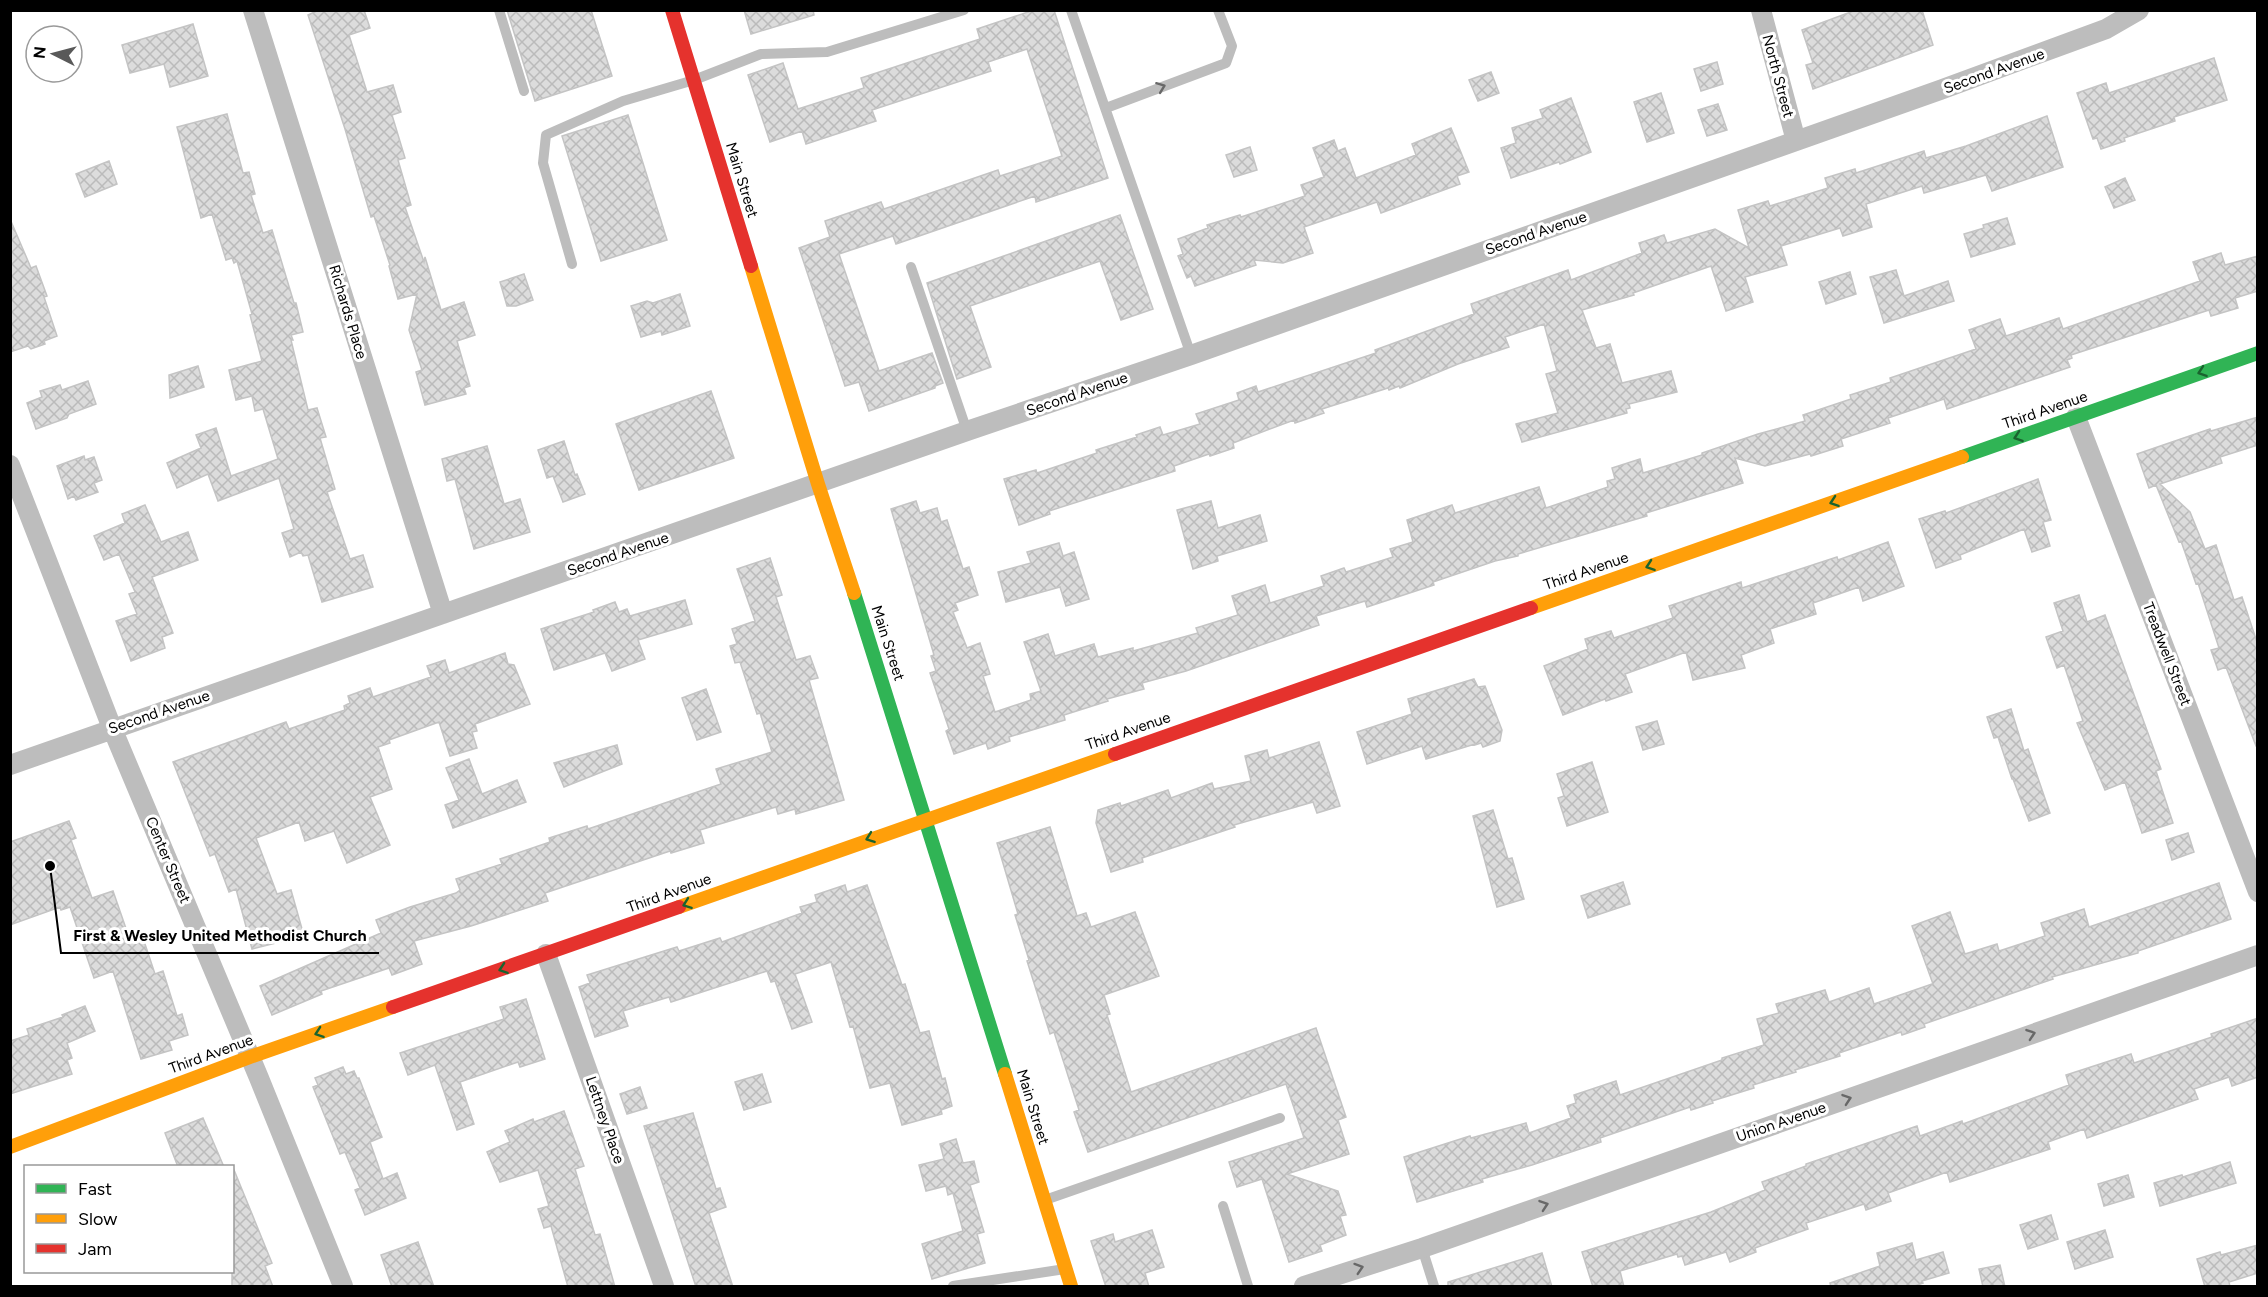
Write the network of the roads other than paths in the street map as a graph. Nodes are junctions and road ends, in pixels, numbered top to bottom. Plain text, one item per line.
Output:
1 (253, 10) edge
2 (499, 10) edge
3 (672, 10) edge
4 (964, 10) edge
5 (1071, 10) edge
6 (1218, 10) edge
7 (1761, 10) edge
8 (2133, 12) edge
9 (694, 80) junction
10 (524, 91) dead end
11 (1106, 108) junction
12 (1797, 141) junction
13 (572, 264) dead end
14 (911, 267) dead end
15 (2258, 353) edge
16 (1191, 356) junction
17 (2076, 417) junction
18 (967, 431) junction
19 (10, 465) edge
20 (818, 484) junction
21 (443, 614) junction
22 (112, 728) junction
23 (10, 765) edge
24 (925, 819) junction
25 (2258, 892) edge
26 (546, 954) junction
27 (2258, 955) edge
28 (250, 1057) junction
29 (1280, 1118) dead end
30 (10, 1147) edge
31 (1045, 1200) junction
32 (1224, 1206) dead end
33 (1422, 1248) junction
34 (1066, 1269) junction
35 (343, 1287) edge
36 (664, 1287) edge
37 (953, 1287) edge
38 (1071, 1287) edge
39 (1248, 1287) edge
40 (1304, 1287) edge
41 (1434, 1287) edge

1 - 21 street, Richards Place
2 - 10 lane
3 - 9 street, Main Street
4 - 9 lane
5 - 11 lane
11 -> 6 lane
7 - 12 street, North Street
8 - 12 street, Second Avenue
9 - 13 lane
9 - 20 street, Main Street
11 - 16 lane
12 - 16 street, Second Avenue
14 - 18 lane
15 -> 17 street, Third Avenue
16 - 18 street, Second Avenue
17 -> 24 street, Third Avenue
17 - 25 street, Treadwell Street
18 - 20 street, Second Avenue
19 - 22 street, Center Street
20 - 21 street, Second Avenue
20 - 24 street, Main Street
21 - 22 street, Second Avenue
22 - 23 street, Second Avenue
22 - 28 street, Center Street
24 -> 26 street, Third Avenue
24 - 31 street, Main Street
26 -> 28 street, Third Avenue
26 - 36 street, Lettney Place
33 -> 27 street, Union Avenue
28 - 30 street, Third Avenue
28 - 35 street, Center Street
29 - 31 lane
31 - 34 street, Main Street
32 - 39 lane
40 -> 33 street, Union Avenue
33 - 41 lane
34 - 37 lane
34 - 38 street, Main Street

